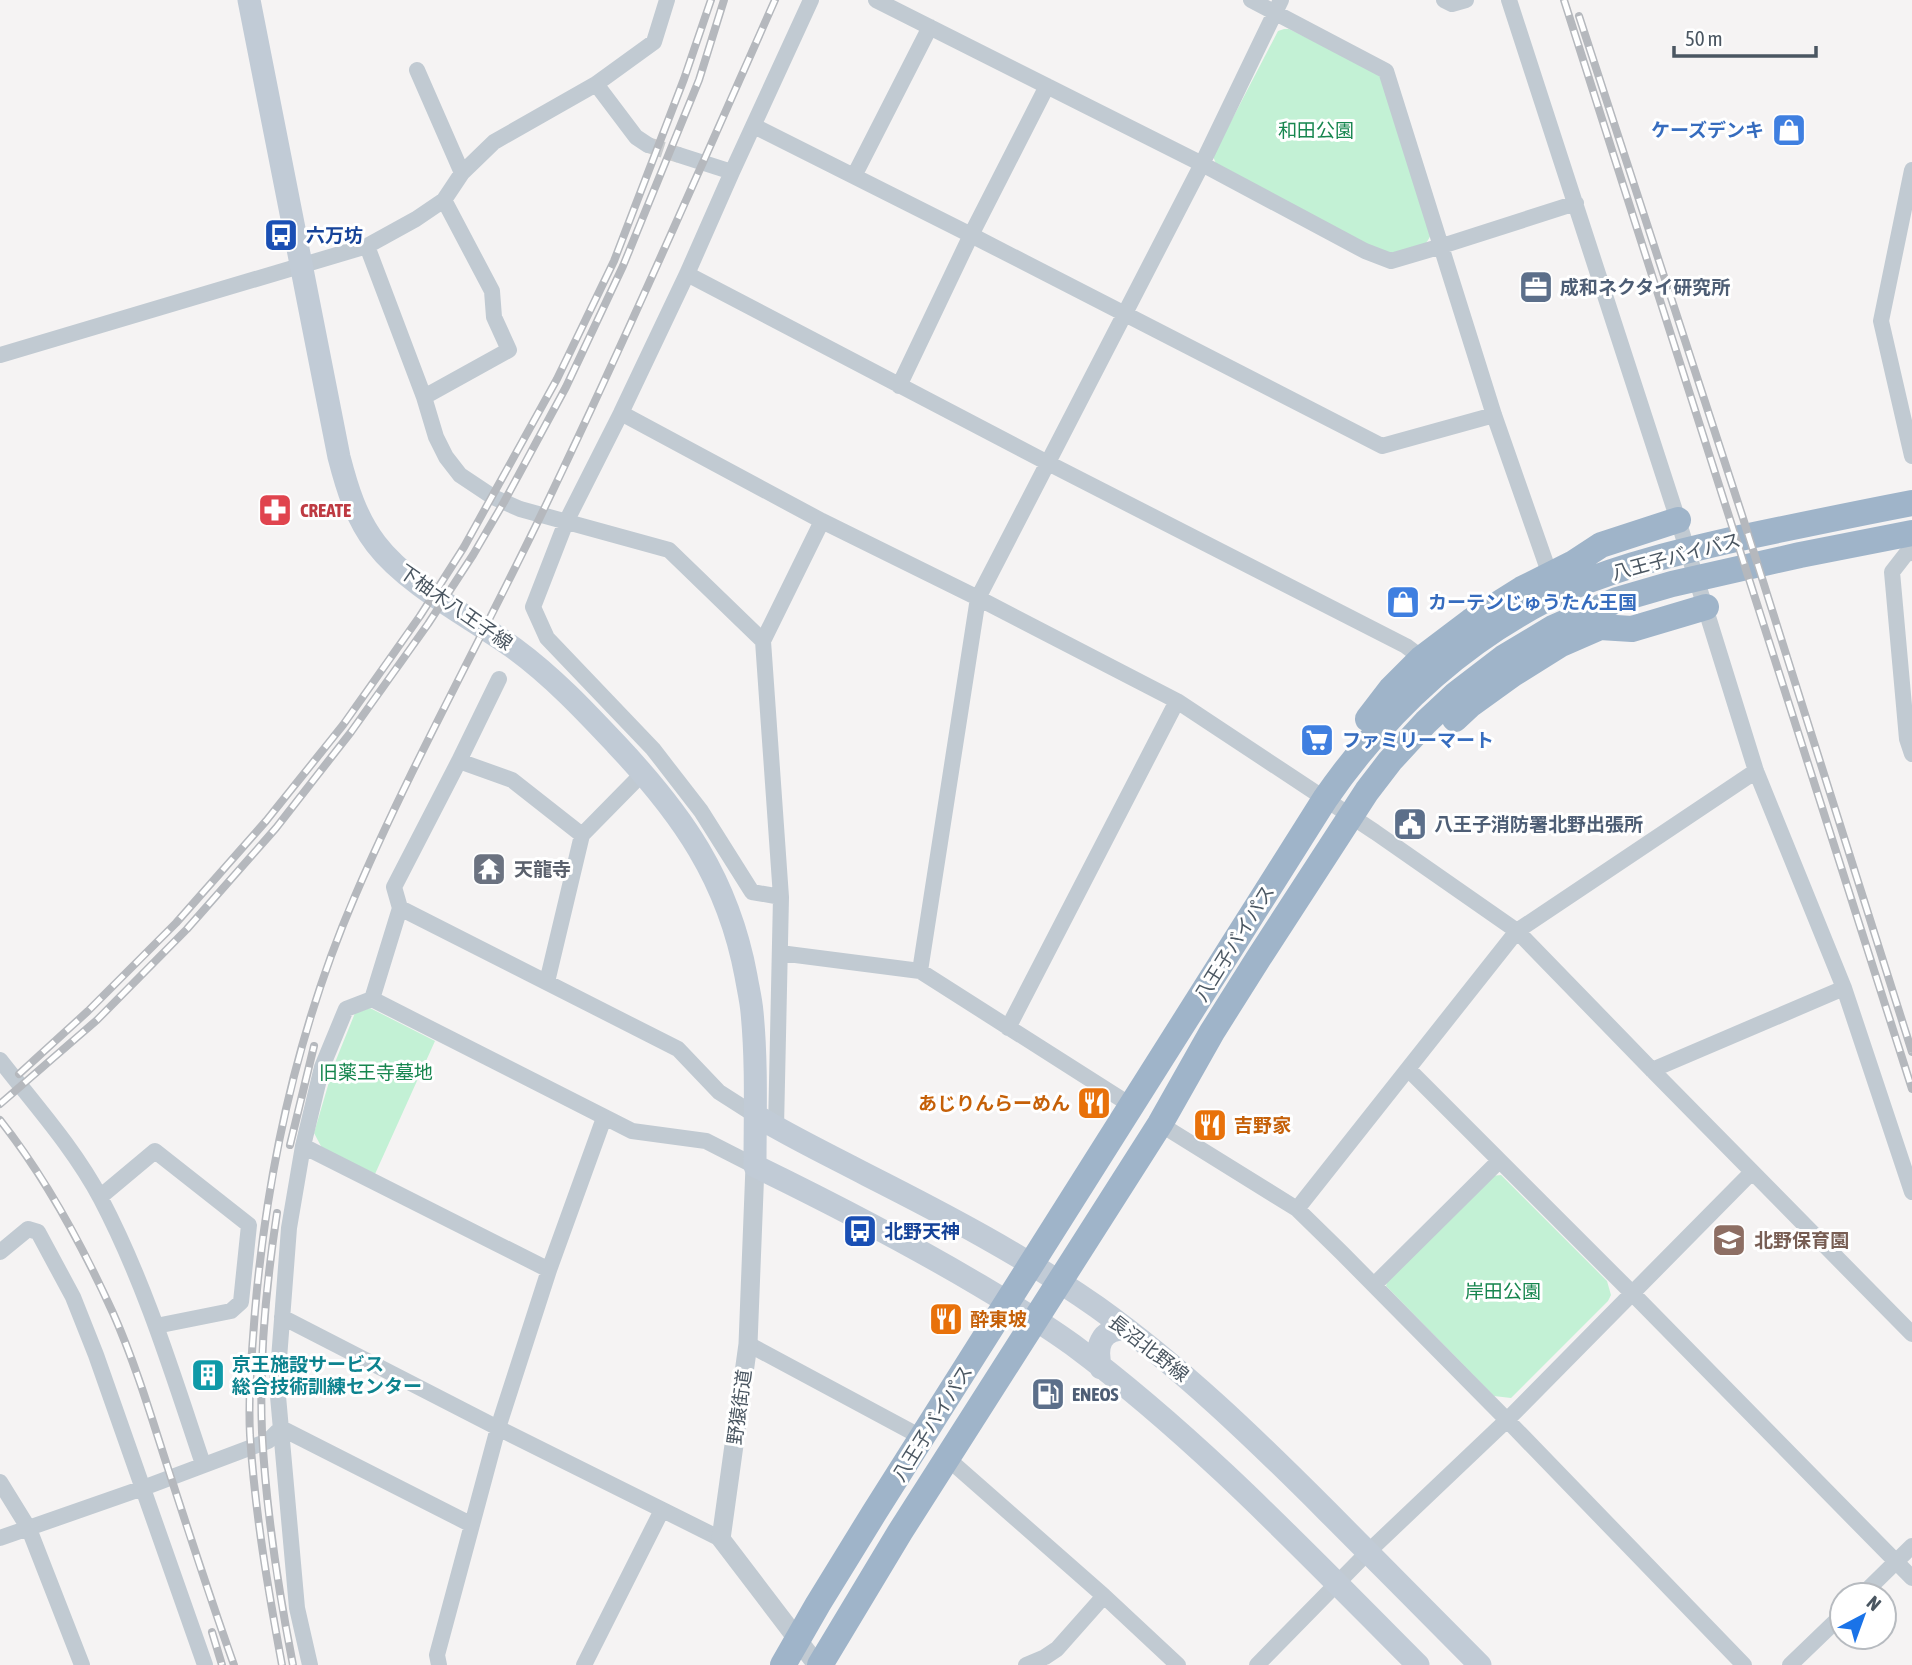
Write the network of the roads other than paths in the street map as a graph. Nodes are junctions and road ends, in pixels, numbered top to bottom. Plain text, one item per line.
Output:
1 (248, 0) edge
2 (667, 0) edge
3 (811, 0) edge
4 (876, 0) edge
5 (1251, 0) edge
6 (1444, 0) edge
7 (1466, 0) edge
8 (1508, 0) edge
9 (1278, 6) edge
10 (930, 27) junction
11 (417, 70) dead end
12 (596, 84) junction
13 (1047, 86) junction
14 (754, 126) junction
15 (648, 145) tunnel mouth
16 (679, 155) tunnel mouth
17 (1202, 163) junction
18 (1912, 170) edge
19 (732, 172) junction
20 (462, 173) junction
21 (854, 176) junction
22 (444, 200) junction
23 (1576, 203) junction
24 (971, 235) junction
25 (367, 246) junction
26 (1442, 246) junction
27 (301, 264) junction
28 (687, 274) junction
29 (1124, 314) junction
30 (0, 355) edge
31 (899, 386) junction
32 (424, 397) junction
33 (621, 413) junction
34 (1494, 415) junction
35 (1912, 456) edge
36 (1048, 463) junction
37 (1912, 503) edge
38 (822, 521) junction
39 (566, 522) junction
40 (1679, 523) junction
41 (1912, 533) edge
42 (1912, 553) edge
43 (1549, 575) junction
44 (978, 598) junction
45 (1705, 604) junction
46 (763, 641) junction
47 (1422, 658) junction
48 (499, 679) dead end
49 (1177, 701) junction
50 (1912, 754) edge
51 (459, 761) junction
52 (1756, 771) junction
53 (643, 773) junction
54 (1325, 799) junction
55 (1350, 816) junction
56 (582, 835) junction
57 (781, 897) junction
58 (400, 908) junction
59 (1517, 930) junction
60 (780, 953) junction
61 (920, 971) junction
62 (547, 982) junction
63 (1844, 988) junction
64 (372, 999) junction
65 (1009, 1028) junction
66 (0, 1060) edge
67 (1409, 1070) junction
68 (1652, 1070) junction
69 (1132, 1106) junction
70 (755, 1115) junction
71 (604, 1118) junction
72 (1160, 1124) junction
73 (776, 1128) junction
74 (303, 1146) junction
75 (1499, 1161) junction
76 (755, 1166) junction
77 (1752, 1172) junction
78 (1912, 1192) edge
79 (100, 1197) junction
80 (1297, 1209) junction
81 (0, 1252) edge
82 (1032, 1265) junction
83 (549, 1270) junction
84 (1060, 1282) junction
85 (1374, 1285) junction
86 (1633, 1294) junction
87 (1008, 1302) junction
88 (282, 1317) junction
89 (1036, 1320) junction
90 (156, 1326) junction
91 (1125, 1329) junction
92 (1912, 1334) edge
93 (748, 1345) junction
94 (1101, 1367) junction
95 (1507, 1420) junction
96 (281, 1428) junction
97 (498, 1428) junction
98 (923, 1438) junction
99 (947, 1458) junction
100 (203, 1464) junction
101 (0, 1482) edge
102 (143, 1488) junction
103 (662, 1510) junction
104 (472, 1525) junction
105 (29, 1529) junction
106 (0, 1538) edge
107 (721, 1539) junction
108 (1912, 1546) edge
109 (1368, 1552) junction
110 (1896, 1562) junction
111 (1912, 1578) edge
112 (1876, 1581) edge
113 (1337, 1584) junction
114 (1104, 1596) junction
115 (1828, 1628) edge
116 (797, 1639) junction
117 (1047, 1661) edge
118 (82, 1665) edge
119 (205, 1665) edge
120 (310, 1665) edge
121 (439, 1665) edge
122 (584, 1665) edge
123 (783, 1665) edge
124 (818, 1665) edge
125 (1026, 1665) edge
126 (1178, 1665) edge
127 (1257, 1665) edge
128 (1418, 1665) edge
129 (1480, 1665) edge
130 (1744, 1665) edge
131 (1790, 1665) edge

1 - 27 main road, 下柚木八王子線
2 - 12 street
3 - 14 street
4 - 10 street
5 - 9 street
6 - 7 street
8 - 23 street
9 - 17 street
9 - 26 street
10 - 13 street
10 - 21 street
11 - 20 street
12 - 15 street
12 - 20 street
13 - 17 street
13 - 24 street
14 - 19 street
14 - 21 street
16 - 19 street
17 - 26 street
17 - 29 street
18 - 35 street
19 - 28 street
20 - 22 street
21 - 24 street
22 - 25 street
22 - 32 street
23 - 26 street
23 - 40 street
24 - 29 street
24 - 31 street
25 - 27 street
25 - 32 street
26 - 34 street
27 - 30 street
27 - 53 main road, 下柚木八王子線
28 - 31 street
28 - 33 street
29 - 34 street
29 - 36 street
31 - 36 street
32 - 39 street
33 - 38 street
33 - 39 street
34 - 43 street
36 - 44 street
36 - 47 street
37 - 54 highway, 八王子バイパス
38 - 44 street
38 - 46 street
39 - 46 street
39 - 57 street
40 - 43 highway
40 - 45 street
41 - 55 highway, 八王子バイパス
42 - 50 street
43 - 47 highway
44 - 49 street
44 - 61 street
45 - 52 street
45 - 55 highway
46 - 57 street
47 - 54 highway
48 - 51 street
49 - 54 street
49 - 65 street
51 - 56 street
51 - 58 street
52 - 59 street
52 - 63 street
53 - 56 street
53 - 70 main road, 下柚木八王子線
54 - 55 street
54 - 69 highway, 八王子バイパス
55 - 59 street
55 - 72 highway, 八王子バイパス
56 - 62 street
57 - 60 street
58 - 62 street
58 - 64 street
59 - 67 street
59 - 68 street
60 - 61 street
60 - 73 street
61 - 65 street
62 - 70 street
63 - 68 street
63 - 78 street
64 - 71 street
64 - 74 street
65 - 69 street
66 - 79 street
67 - 75 street
67 - 80 street
68 - 77 street
69 - 82 highway, 八王子バイパス
70 - 73 main road, 長沼北野線
70 - 76 main road, 野猿街道
71 - 76 street
71 - 83 street
72 - 80 street
72 - 84 highway, 八王子バイパス
73 - 82 main road, 長沼北野線
74 - 83 street
74 - 88 street
75 - 85 street
75 - 86 street
76 - 87 main road
76 - 93 street, 野猿街道
77 - 86 street
77 - 92 street
79 - 90 street
79 - 90 street
80 - 85 street
81 - 102 street
82 - 84 main road, 長沼北野線
82 - 87 highway, 八王子バイパス
83 - 97 street
84 - 89 highway, 八王子バイパス
84 - 91 main road, 長沼北野線
85 - 95 street
86 - 95 street
86 - 110 street
87 - 89 main road
87 - 98 highway, 八王子バイパス
88 - 96 street
88 - 97 street
89 - 94 main road
89 - 99 highway, 八王子バイパス
90 - 100 street
91 - 94 main road
91 - 109 main road, 長沼北野線
93 - 98 street
93 - 107 street, 野猿街道
94 - 113 main road
95 - 109 street
95 - 130 street
96 - 100 street
96 - 104 street
96 - 120 street
97 - 103 street
97 - 104 street
98 - 116 highway, 八王子バイパス
99 - 114 street
99 - 124 highway, 八王子バイパス
100 - 102 street
101 - 105 street
102 - 105 street
102 - 119 street
103 - 107 street
103 - 122 street
104 - 121 street
105 - 106 street
105 - 118 street
107 - 116 street
108 - 110 street
109 - 113 street
109 - 129 main road, 長沼北野線
110 - 111 street
110 - 112 street
113 - 127 street
113 - 128 main road
114 - 117 street
114 - 126 street
115 - 131 street
116 - 123 highway, 八王子バイパス
116 - 124 street
117 - 125 street

